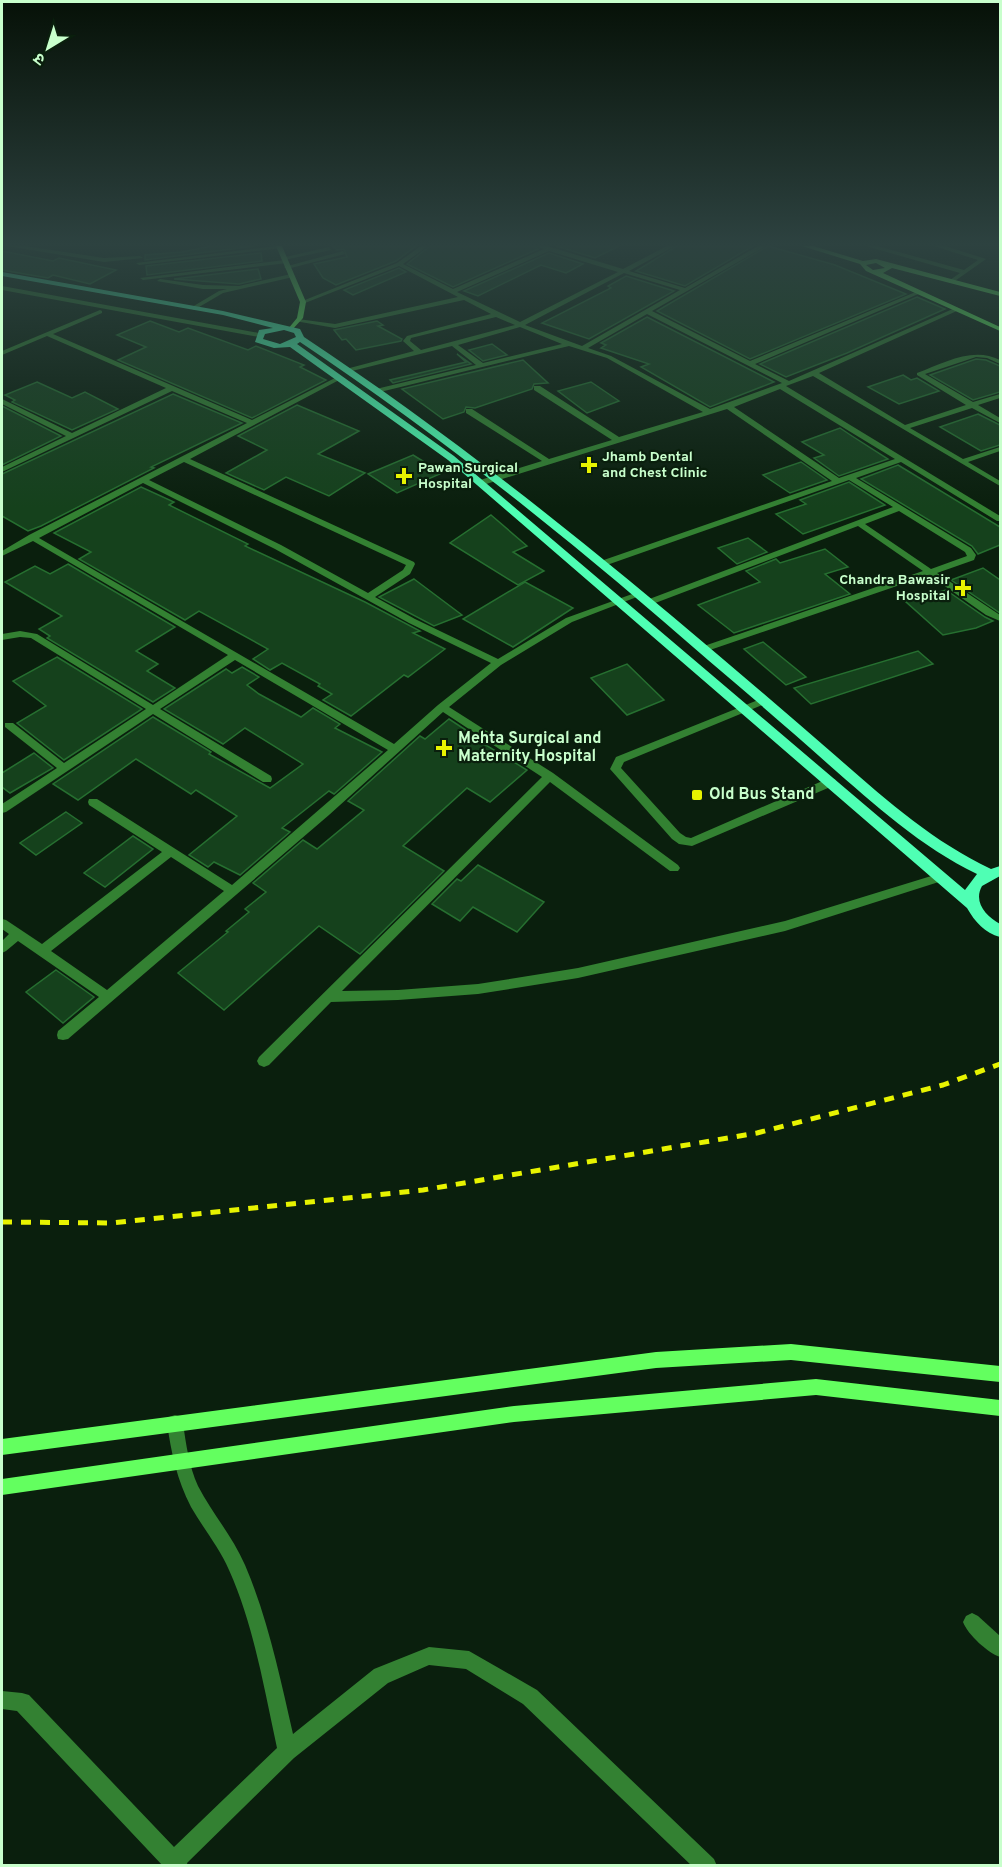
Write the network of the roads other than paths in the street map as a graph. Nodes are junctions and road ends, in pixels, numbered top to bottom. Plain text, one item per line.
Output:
1 (256, 333) edge
2 (265, 333) edge
3 (297, 333) edge
4 (424, 333) edge
5 (494, 333) edge
6 (540, 333) edge
7 (609, 333) edge
8 (691, 333) edge
9 (822, 333) edge
10 (903, 333) edge
11 (48, 334) joint
12 (261, 334) junction
13 (296, 341) junction
14 (453, 344) junction
15 (569, 344) junction
16 (584, 347) junction
17 (419, 352) junction
18 (2, 353) edge
19 (1000, 362) edge
20 (751, 363) junction
21 (482, 366) junction
22 (813, 373) junction
23 (344, 374) junction
24 (785, 384) junction
25 (172, 388) junction
26 (537, 388) dead end
27 (379, 392) junction
28 (1000, 396) edge
29 (4, 404) edge
30 (972, 405) junction
31 (728, 406) junction
32 (469, 411) dead end
33 (709, 412) junction
34 (1000, 421) edge
35 (252, 423) junction
36 (905, 427) junction
37 (72, 436) junction
38 (618, 440) junction
39 (1000, 449) edge
40 (183, 459) junction
41 (902, 459) junction
42 (963, 461) junction
43 (548, 462) junction
44 (2, 470) edge
45 (498, 477) junction
46 (849, 477) junction
47 (143, 480) junction
48 (838, 481) junction
49 (480, 483) junction
50 (1000, 484) edge
51 (899, 508) junction
52 (1000, 519) edge
53 (858, 524) junction
54 (32, 537) junction
55 (2, 554) edge
56 (601, 564) junction
57 (932, 573) junction
58 (368, 597) junction
59 (642, 599) junction
60 (620, 601) junction
61 (1000, 618) edge
62 (2, 637) edge
63 (704, 649) junction
64 (235, 655) junction
65 (498, 663) junction
66 (763, 701) junction
67 (442, 707) junction
68 (745, 708) junction
69 (153, 709) junction
70 (9, 725) dead end
71 (395, 749) junction
72 (64, 768) junction
73 (549, 776) junction
74 (267, 779) dead end
75 (831, 782) junction
76 (93, 802) dead end
77 (2, 809) edge
78 (171, 851) junction
79 (674, 868) dead end
80 (994, 872) edge
81 (941, 877) junction
82 (233, 891) junction
83 (973, 905) junction
84 (2, 923) edge
85 (1000, 931) edge
86 (18, 934) junction
87 (2, 948) edge
88 (42, 951) junction
89 (108, 997) junction
90 (327, 997) junction
91 (63, 1035) dead end
92 (264, 1060) dead end
93 (1000, 1374) edge
94 (1000, 1408) edge
95 (175, 1424) junction
96 (2, 1447) edge
97 (180, 1461) junction
98 (2, 1487) edge
99 (972, 1622) dead end
100 (1000, 1648) edge
101 (2, 1700) edge
102 (287, 1751) junction
103 (176, 1863) edge
104 (707, 1866) edge

1 - 12 street
2 - 12 main road
3 - 13 main road
4 - 17 street
5 - 14 street
6 - 15 street
7 - 16 street
8 - 20 street
9 - 20 street
10 - 22 street
11 - 18 street
11 - 25 street
12 - 13 main road
13 - 23 main road
14 - 17 street
14 - 21 street
15 - 16 street
15 - 21 street
16 - 33 street
17 - 23 street
19 - 30 street
20 - 24 street
21 - 27 street
22 - 24 street
22 - 36 street
23 - 27 main road
23 - 35 street
23 - 49 main road
24 - 31 street
24 - 41 street
25 - 35 street
25 - 37 street
26 - 38 street
27 - 45 main road
28 - 30 street
29 - 37 street
30 - 34 street
30 - 36 street
31 - 33 street
31 - 48 street
32 - 43 street
33 - 38 street
35 - 40 street
36 - 42 street
37 - 44 street
38 - 43 street
39 - 42 street
40 - 47 street
40 - 58 street
41 - 46 street
41 - 52 street
42 - 50 street
43 - 45 street
45 - 49 street
45 - 56 main road
46 - 48 street
46 - 51 street
47 - 54 street
47 - 58 street
48 - 56 street
49 - 60 main road
51 - 53 street
51 - 57 street
53 - 57 street
53 - 59 street
54 - 55 street
54 - 64 street
56 - 59 main road
57 - 61 street
57 - 63 street
58 - 65 street
59 - 60 street
59 - 63 main road
60 - 65 street
60 - 68 main road
62 - 69 street
63 - 66 main road
64 - 69 street
64 - 71 street
65 - 67 street
66 - 68 street
66 - 80 main road
67 - 71 street
67 - 73 street
68 - 75 main road
68 - 75 street
69 - 72 street
69 - 74 street
70 - 72 street
71 - 82 street
72 - 77 street
73 - 79 street
73 - 90 street
75 - 81 main road
76 - 78 street
78 - 82 street
78 - 88 street
80 - 83 main road
81 - 83 main road
81 - 90 street
82 - 89 street
83 - 85 main road
84 - 86 street
86 - 87 street
86 - 88 street
88 - 89 street
89 - 91 street
90 - 92 street
93 - 95 street
94 - 97 street
95 - 96 street
95 - 97 street
97 - 98 street
97 - 102 street
99 - 100 street
101 - 103 street
102 - 103 street
102 - 104 street

